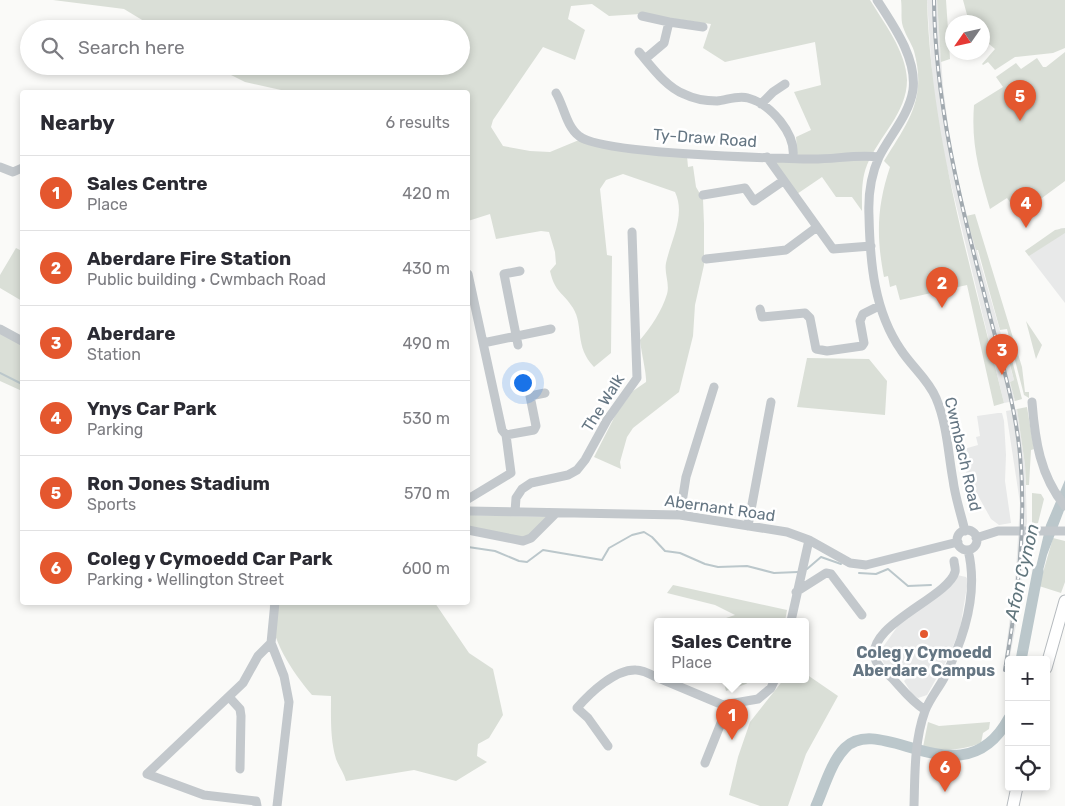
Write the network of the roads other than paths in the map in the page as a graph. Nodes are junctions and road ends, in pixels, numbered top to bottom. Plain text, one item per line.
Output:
1 (877, 0) edge
2 (642, 16) dead end
3 (669, 22) junction
4 (703, 27) dead end
5 (785, 84) dead end
6 (556, 93) dead end
7 (761, 104) junction
8 (767, 157) junction
9 (880, 157) junction
10 (793, 158) junction
11 (0, 167) edge
12 (20, 169) edge
13 (783, 180) junction
14 (703, 195) dead end
15 (817, 227) junction
16 (632, 232) dead end
17 (871, 246) junction
18 (706, 258) dead end
19 (520, 271) dead end
20 (470, 283) edge
21 (879, 306) junction
22 (761, 317) dead end
23 (0, 329) edge
24 (551, 329) dead end
25 (20, 340) edge
26 (517, 340) junction
27 (484, 343) junction
28 (714, 387) dead end
29 (545, 393) dead end
30 (771, 402) dead end
31 (1032, 402) dead end
32 (506, 436) junction
33 (470, 498) edge
34 (1065, 506) edge
35 (470, 511) edge
36 (515, 512) junction
37 (556, 514) junction
38 (680, 515) junction
39 (748, 526) junction
40 (470, 530) edge
41 (965, 531) junction
42 (1065, 531) edge
43 (976, 538) junction
44 (809, 540) junction
45 (958, 542) junction
46 (968, 550) junction
47 (954, 561) dead end
48 (796, 592) junction
49 (1065, 601) edge
50 (275, 605) edge
51 (862, 614) dead end
52 (792, 618) edge
53 (272, 643) junction
54 (1049, 656) edge
55 (654, 675) edge
56 (673, 683) edge
57 (773, 683) edge
58 (229, 698) junction
59 (723, 705) junction
60 (925, 710) junction
61 (608, 746) dead end
62 (705, 763) dead end
63 (240, 769) dead end
64 (1016, 791) edge
65 (257, 806) edge
66 (277, 806) edge
67 (914, 806) edge
68 (1013, 806) edge

1 - 9 street, Cwmbach Road
2 - 3 street
3 - 4 street
3 - 7 street
5 - 7 street
6 - 8 street, Ty-Draw Road
7 - 10 street
8 - 10 street, Ty-Draw Road
8 - 13 street
9 - 10 street, Ty-Draw Road
9 - 17 street, Cwmbach Road
11 - 12 street
13 - 14 street
13 - 15 street
15 - 17 street
15 - 18 street
16 - 36 street, The Walk
17 - 21 street, Cwmbach Road
19 - 26 street
20 - 27 street
21 - 22 street
21 - 41 street, Cwmbach Road
23 - 25 street
24 - 26 street
26 - 27 street
27 - 32 street
28 - 38 street
29 - 32 street
30 - 39 street
31 - 34 street
32 - 33 street
35 - 36 street, Abernant Road
36 - 37 street, Abernant Road
37 - 38 street, Abernant Road
37 - 40 street
38 - 39 street, Abernant Road
39 - 44 street, Abernant Road
41 - 43 street
41 - 45 street
42 - 43 street
43 - 46 street
44 - 45 street, Abernant Road
44 - 48 street
45 - 46 street
46 - 60 street
47 - 60 street
48 - 51 street
48 - 52 street
49 - 54 main road
50 - 53 street
53 - 58 street
53 - 66 street
55 - 61 street
56 - 59 street
57 - 59 street
58 - 63 street
58 - 65 street
59 - 62 street
60 - 67 street
64 - 68 main road

